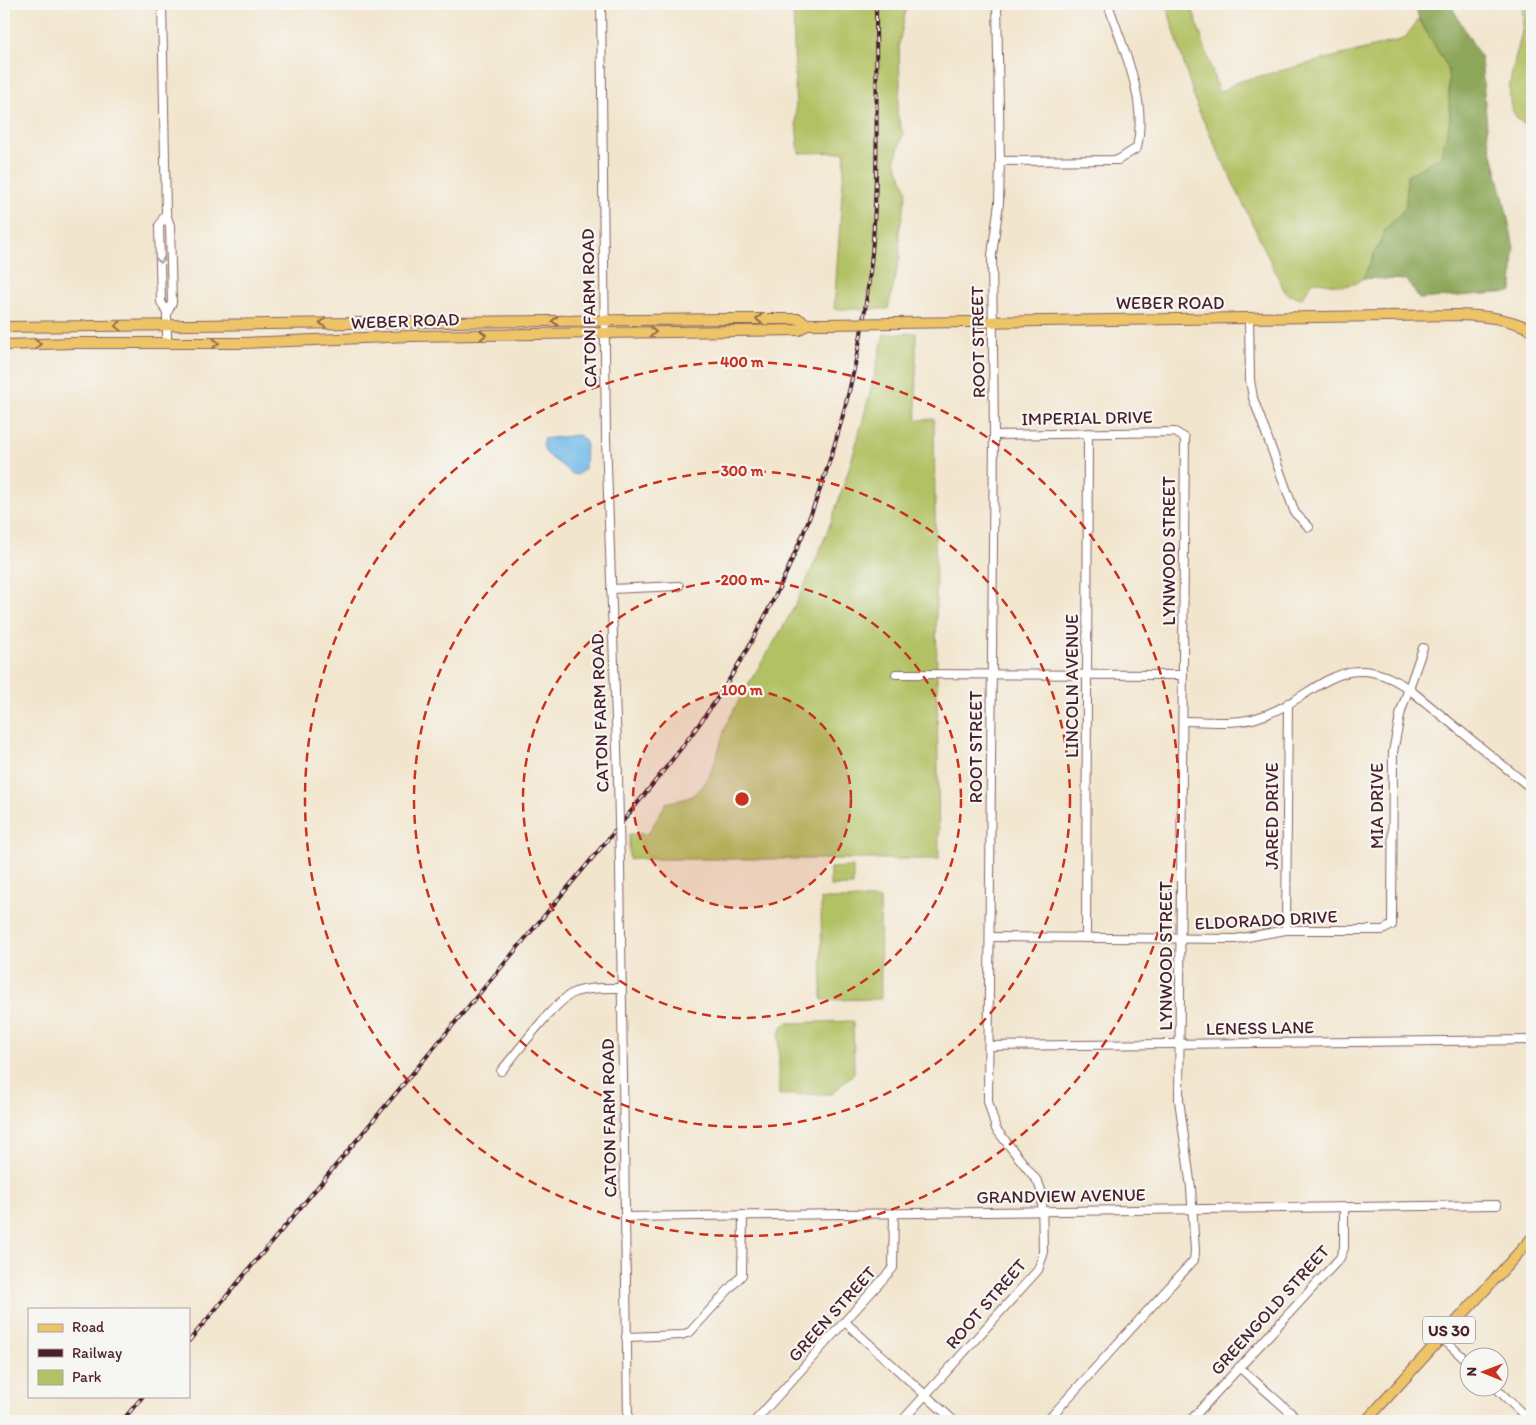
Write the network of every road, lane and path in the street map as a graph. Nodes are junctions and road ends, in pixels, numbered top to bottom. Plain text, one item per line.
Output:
1 (162, 4) edge
2 (601, 4) edge
3 (997, 4) edge
4 (1108, 4) edge
5 (1000, 161) junction
6 (1249, 318) junction
7 (604, 320) junction
8 (993, 320) junction
9 (807, 324) junction
10 (167, 325) junction
11 (4, 327) edge
12 (1532, 330) edge
13 (604, 333) junction
14 (167, 343) junction
15 (4, 346) edge
16 (1088, 433) junction
17 (994, 435) junction
18 (1181, 436) joint
19 (1309, 527) dead end
20 (679, 586) dead end
21 (611, 589) junction
22 (1422, 648) dead end
23 (896, 674) dead end
24 (991, 674) junction
25 (1087, 674) junction
26 (1183, 675) junction
27 (1409, 689) junction
28 (1288, 703) junction
29 (1183, 721) junction
30 (1532, 789) edge
31 (1392, 925) joint
32 (1286, 930) junction
33 (990, 937) junction
34 (1086, 938) junction
35 (1181, 940) junction
36 (621, 988) junction
37 (1532, 1040) edge
38 (1180, 1044) junction
39 (988, 1046) junction
40 (501, 1071) dead end
41 (1497, 1205) dead end
42 (1344, 1207) junction
43 (1192, 1209) junction
44 (1043, 1211) junction
45 (894, 1213) junction
46 (743, 1215) junction
47 (625, 1216) junction
48 (1532, 1238) edge
49 (845, 1322) junction
50 (626, 1337) junction
51 (1442, 1338) junction
52 (1458, 1353) edge
53 (1239, 1367) junction
54 (925, 1395) junction
55 (1506, 1398) edge
56 (628, 1421) edge
57 (755, 1421) edge
58 (902, 1421) edge
59 (954, 1421) edge
60 (1047, 1421) edge
61 (1190, 1421) edge
62 (1300, 1421) edge
63 (1366, 1421) edge
64 (1530, 1421) edge

1 - 10 street
2 - 7 street, CATON FARM ROAD
3 - 5 street, ROOT STREET
4 - 5 street
5 - 8 street, ROOT STREET
6 - 8 main road, WEBER ROAD
6 - 12 main road, WEBER ROAD
6 - 19 street
9 -> 7 main road, WEBER ROAD
7 -> 10 main road, WEBER ROAD
7 - 13 street, CATON FARM ROAD
8 - 9 main road, WEBER ROAD, bridge
8 - 17 street, ROOT STREET
13 -> 9 main road, WEBER ROAD
10 -> 11 main road, WEBER ROAD
10 - 14 street
14 -> 13 main road, WEBER ROAD
13 - 21 street, CATON FARM ROAD
15 -> 14 main road, WEBER ROAD
16 - 17 street, IMPERIAL DRIVE
16 - 18 street, IMPERIAL DRIVE
16 - 25 street, LINCOLN AVENUE
17 - 24 street, ROOT STREET
18 - 26 street, LYNWOOD STREET
20 - 21 street
21 - 36 street, CATON FARM ROAD, bridge
22 - 27 street, MIA DRIVE
23 - 24 street
24 - 25 street
24 - 33 street, ROOT STREET
25 - 26 street
25 - 34 street, LINCOLN AVENUE
26 - 29 street, LYNWOOD STREET
27 - 28 street
27 - 30 street
27 - 31 street, MIA DRIVE
28 - 29 street
28 - 32 street, JARED DRIVE
29 - 35 street, LYNWOOD STREET
31 - 32 street, ELDORADO DRIVE
32 - 35 street, ELDORADO DRIVE
33 - 34 street, ELDORADO DRIVE
33 - 39 street, ROOT STREET
34 - 35 street, ELDORADO DRIVE
35 - 38 street, LYNWOOD STREET
36 - 40 street
36 - 47 street, CATON FARM ROAD
37 - 38 street, LENESS LANE
38 - 39 street, LENESS LANE
38 - 43 street, LYNWOOD STREET
39 - 44 street, ROOT STREET
41 - 42 street, GRANDVIEW AVENUE
42 - 43 street, GRANDVIEW AVENUE
42 - 53 street, GREENGOLD STREET
43 - 44 street, GRANDVIEW AVENUE
43 - 60 street, LYNWOOD STREET
44 - 45 street, GRANDVIEW AVENUE
44 - 54 street, ROOT STREET
45 - 46 street, GRANDVIEW AVENUE
45 - 49 street, GREEN STREET
46 - 47 street, GRANDVIEW AVENUE
46 - 50 street
47 - 50 street, CATON FARM ROAD
48 - 51 main road, US 30
49 - 54 street
49 - 57 street, GREEN STREET
50 - 56 street, CATON FARM ROAD
51 - 52 street
51 - 63 main road, US 30
53 - 61 street, GREENGOLD STREET
53 - 62 street
54 - 58 street, ROOT STREET
54 - 59 street
55 - 64 street

